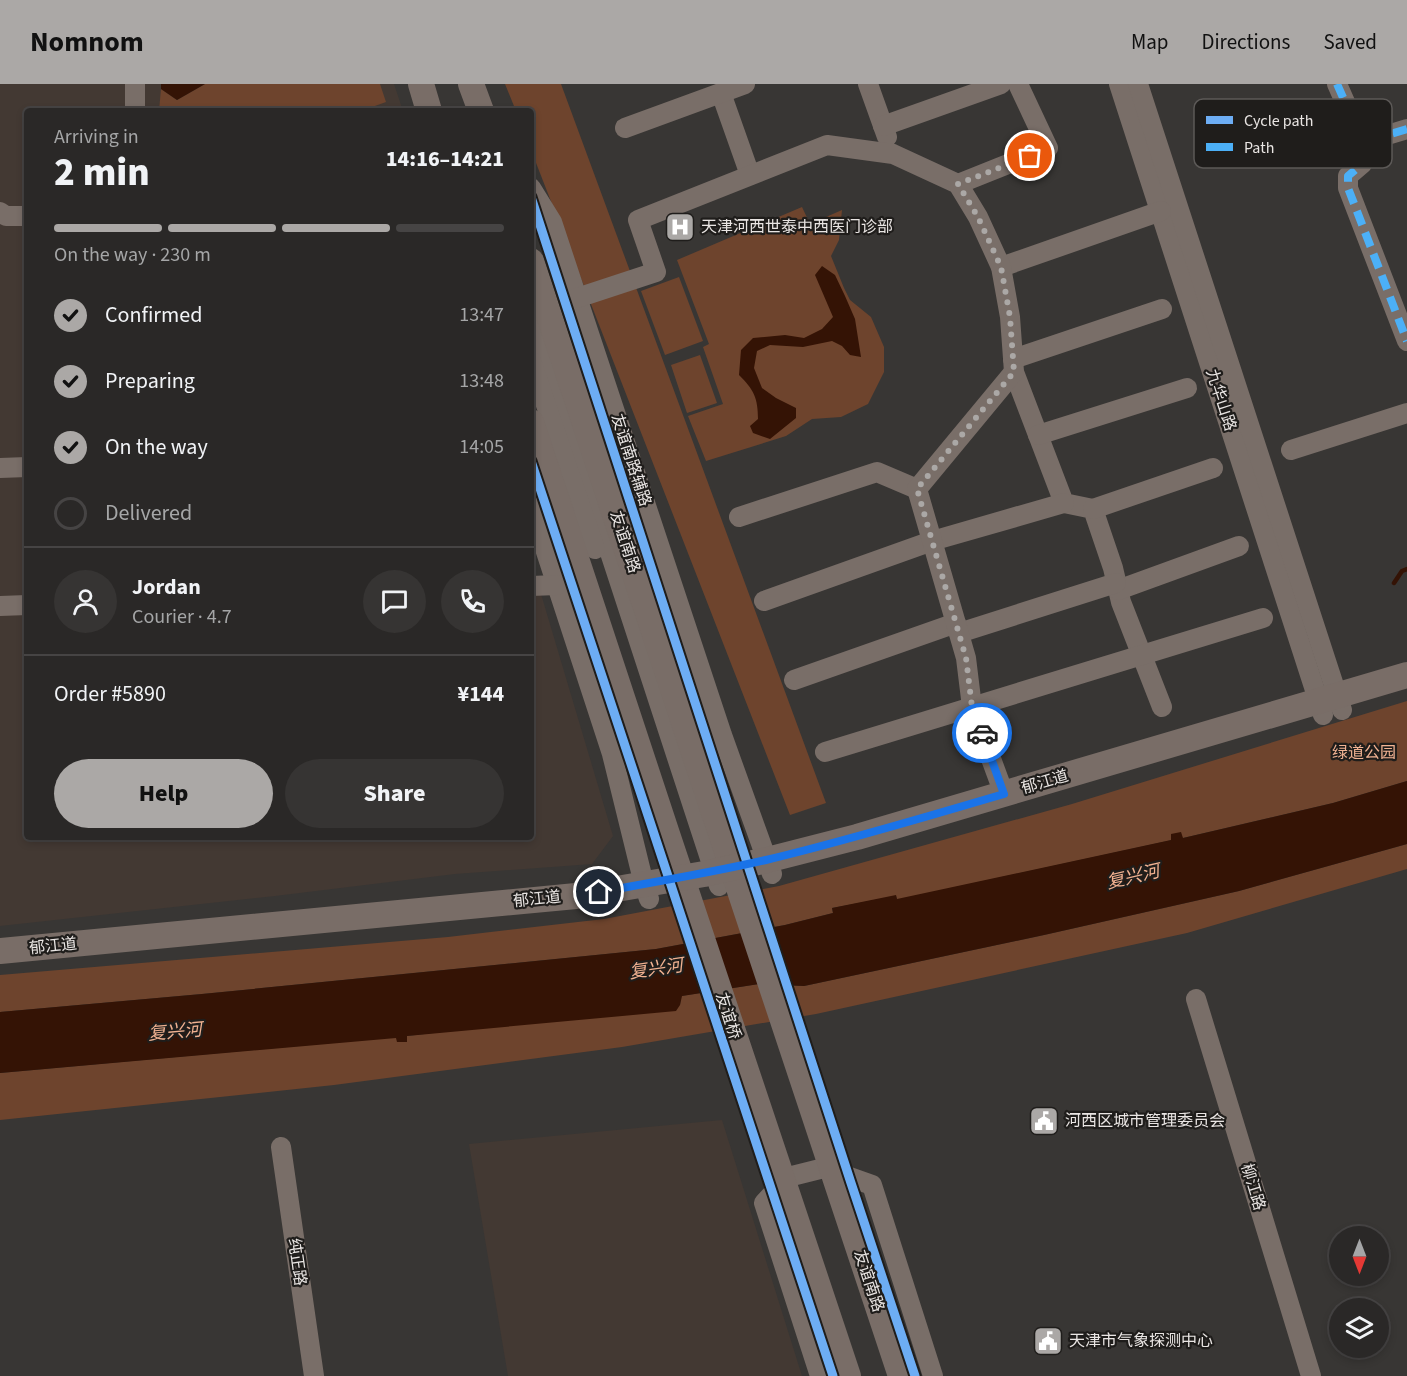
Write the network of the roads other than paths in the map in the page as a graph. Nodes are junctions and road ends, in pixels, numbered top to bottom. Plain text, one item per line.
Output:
1 (135, 84) edge
2 (421, 84) edge
3 (745, 84) edge
4 (868, 84) edge
5 (1002, 84) edge
6 (1018, 84) edge
7 (1119, 84) edge
8 (1138, 84) edge
9 (1337, 84) edge
10 (721, 93) junction
11 (1344, 99) edge
12 (135, 108) edge
13 (428, 108) edge
14 (883, 126) junction
15 (625, 128) dead end
16 (1407, 129) edge
17 (1392, 134) edge
18 (893, 154) junction
19 (1357, 168) edge
20 (750, 175) junction
21 (958, 184) junction
22 (534, 193) edge
23 (1161, 211) junction
24 (0, 212) edge
25 (24, 216) edge
26 (1001, 267) junction
27 (534, 270) edge
28 (577, 298) junction
29 (1162, 309) dead end
30 (534, 320) edge
31 (1407, 341) edge
32 (1013, 366) junction
33 (534, 370) edge
34 (1187, 388) dead end
35 (1407, 413) edge
36 (534, 431) edge
37 (1038, 435) junction
38 (1291, 450) dead end
39 (24, 467) edge
40 (0, 468) edge
41 (1213, 468) dead end
42 (917, 489) junction
43 (1064, 503) junction
44 (1094, 509) junction
45 (534, 515) edge
46 (739, 517) dead end
47 (932, 541) junction
48 (1239, 546) dead end
49 (557, 585) junction
50 (534, 586) edge
51 (1117, 586) junction
52 (764, 602) dead end
53 (24, 605) edge
54 (0, 606) edge
55 (1263, 618) dead end
56 (957, 628) junction
57 (1143, 656) junction
58 (1407, 675) edge
59 (794, 680) dead end
60 (1407, 690) edge
61 (1330, 706) junction
62 (972, 707) junction
63 (1162, 707) dead end
64 (825, 752) dead end
65 (1004, 794) junction
66 (769, 867) junction
67 (711, 880) junction
68 (646, 892) junction
69 (0, 951) edge
70 (0, 966) edge
71 (1196, 999) dead end
72 (281, 1148) dead end
73 (314, 1376) edge
74 (820, 1376) edge
75 (848, 1376) edge
76 (901, 1376) edge
77 (933, 1376) edge
78 (1311, 1376) edge

1 - 12 street
2 - 13 main road
3 - 10 street
4 - 14 street
5 - 14 street
6 - 21 street
7 - 23 street, 九华山路
8 - 61 street, 九华山路
9 - 11 street
10 - 15 street
10 - 20 street
14 - 18 street
16 - 17 street
18 - 20 street
18 - 21 street
19 - 31 street
20 - 28 street
21 - 26 street
22 - 28 street, 友谊南路辅路
23 - 26 street
23 - 61 street, 九华山路
24 - 25 street
26 - 32 street
27 - 76 main road, 友谊南路
28 - 66 street, 友谊南路辅路
29 - 32 street
30 - 67 street
32 - 37 street
32 - 42 street
33 - 67 street
34 - 37 street
35 - 38 street
36 - 75 main road, 友谊桥
37 - 43 street
39 - 40 street
41 - 44 street
42 - 46 street
42 - 47 street
43 - 44 street
43 - 47 street
44 - 51 street
45 - 49 street
47 - 52 street
47 - 56 street
48 - 51 street
49 - 50 street
49 - 68 street
51 - 56 street
51 - 57 street
53 - 54 street
55 - 57 street
56 - 59 street
56 - 62 street
57 - 62 street
57 - 63 street
58 - 61 main road, 郁江道
60 - 61 main road, 郁江道
61 - 65 main road, 郁江道
61 - 66 main road, 郁江道
62 - 64 street
62 - 65 street
65 - 66 main road, 郁江道
66 - 67 main road, 郁江道
67 - 68 main road, 郁江道
68 - 69 main road, 郁江道
68 - 70 main road, 郁江道
71 - 78 street, 柳江路
72 - 73 street, 纯正路
74 - 77 street

